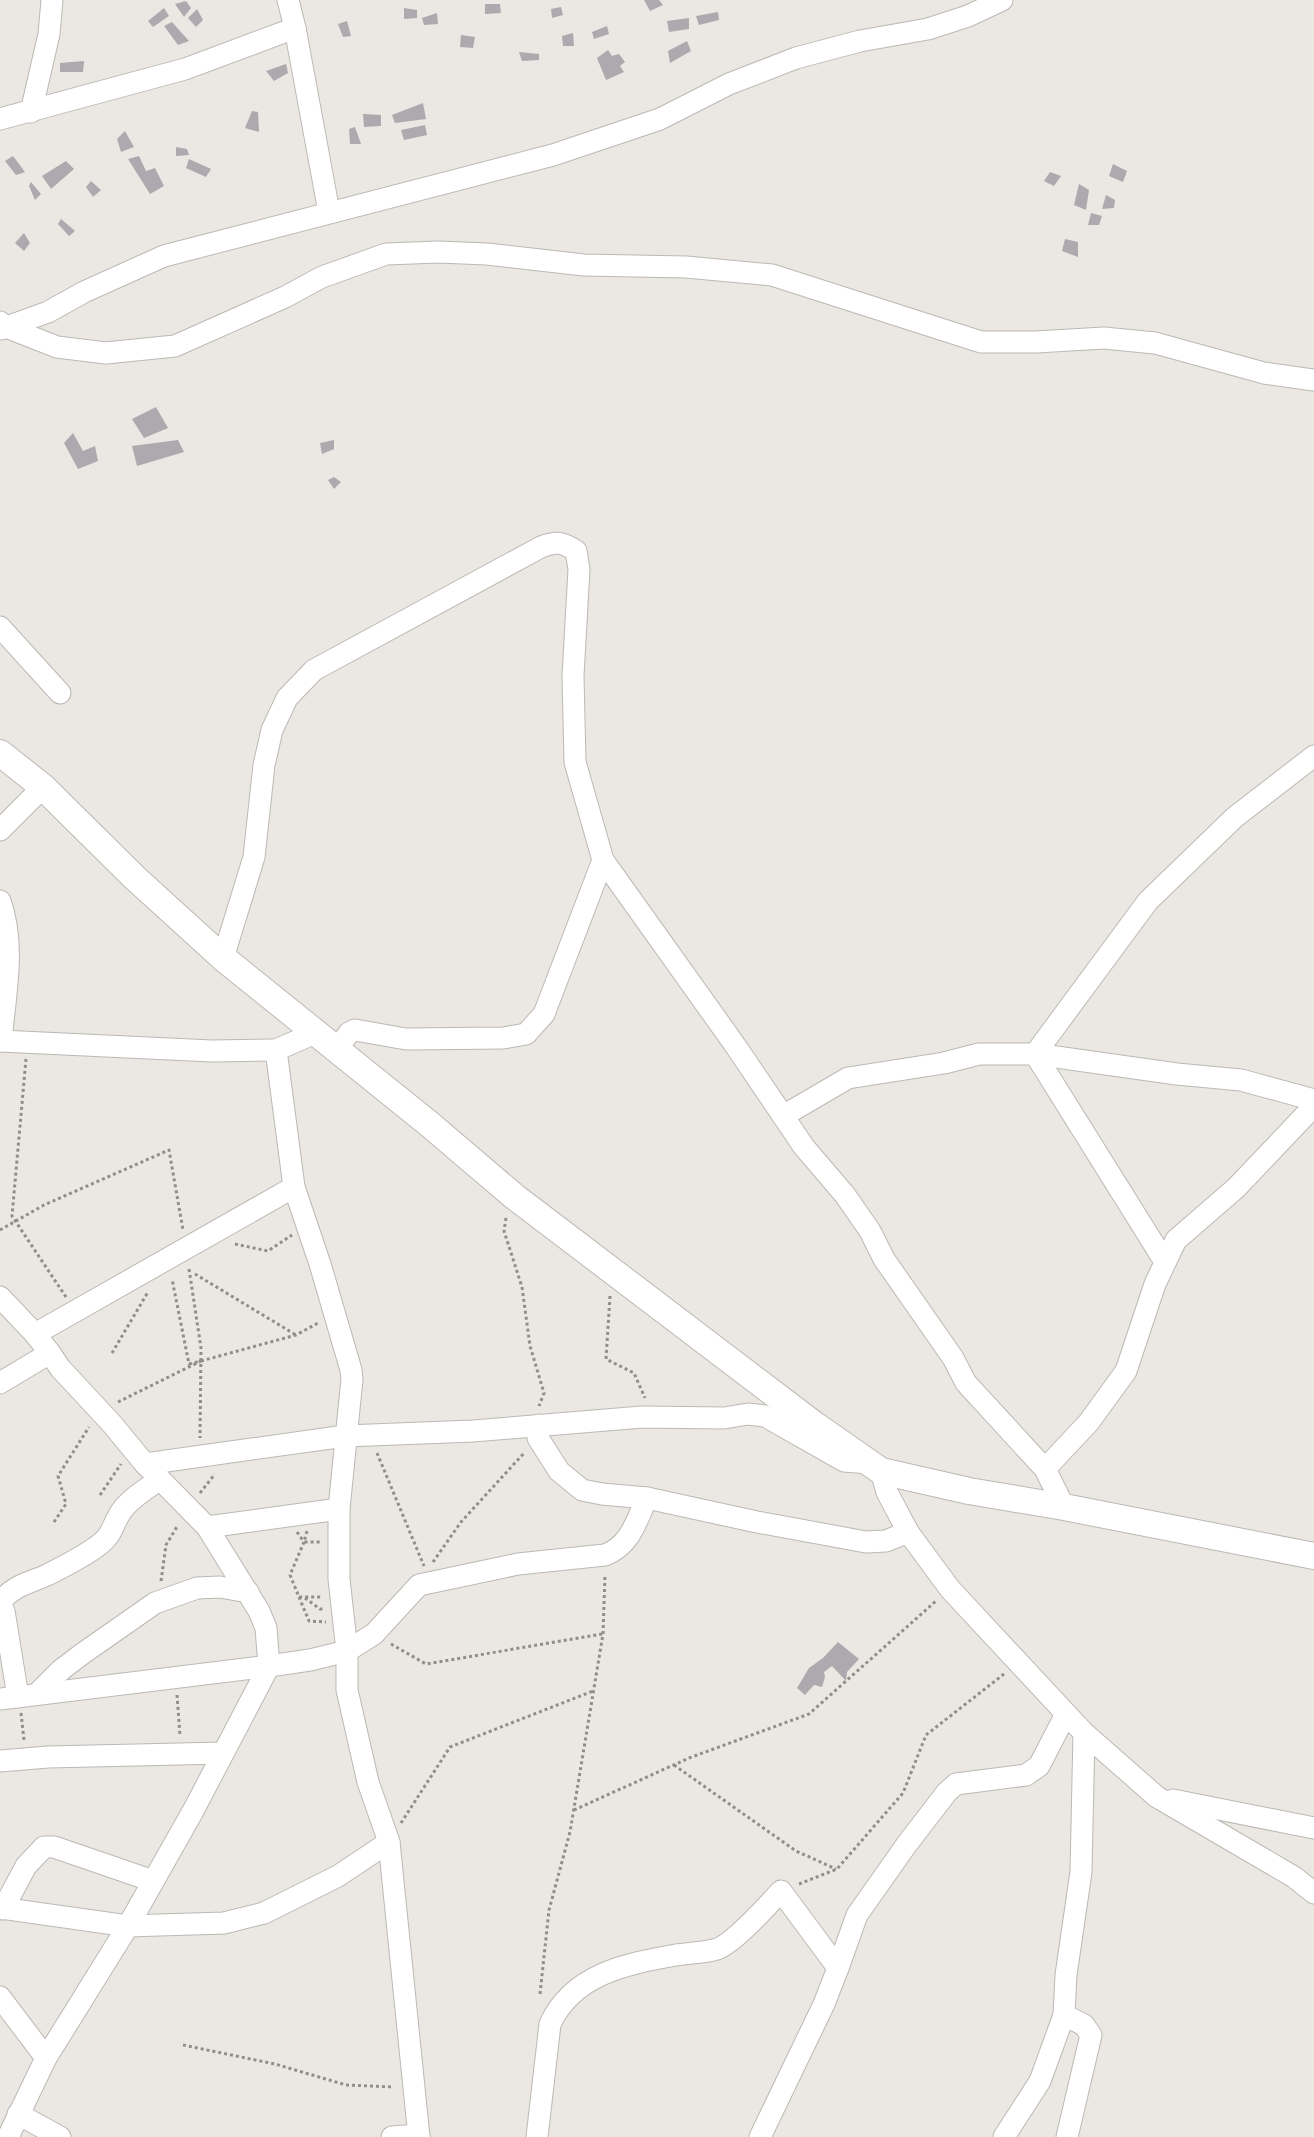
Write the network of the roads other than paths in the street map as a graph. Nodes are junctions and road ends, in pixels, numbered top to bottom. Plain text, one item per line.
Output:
1 (52, 0) edge
2 (288, 0) edge
3 (1002, 0) edge
4 (295, 28) junction
5 (31, 111) junction
6 (0, 119) edge
7 (329, 212) junction
8 (2, 326) edge
9 (1314, 380) edge
10 (0, 627) edge
11 (60, 693) dead end
12 (0, 753) edge
13 (1314, 756) edge
14 (42, 787) junction
15 (0, 830) edge
16 (603, 860) junction
17 (0, 901) edge
18 (223, 958) junction
19 (315, 1033) junction
20 (1, 1041) edge
21 (337, 1049) junction
22 (276, 1050) junction
23 (1035, 1054) junction
24 (1314, 1100) edge
25 (1314, 1106) edge
26 (783, 1116) junction
27 (294, 1187) junction
28 (1165, 1262) junction
29 (0, 1297) edge
30 (35, 1334) junction
31 (50, 1353) junction
32 (0, 1383) edge
33 (538, 1425) junction
34 (345, 1436) junction
35 (146, 1463) junction
36 (875, 1467) junction
37 (1045, 1469) junction
38 (647, 1498) junction
39 (1064, 1507) junction
40 (339, 1509) junction
41 (207, 1527) junction
42 (908, 1532) junction
43 (1314, 1556) edge
44 (248, 1592) junction
45 (0, 1604) edge
46 (347, 1651) junction
47 (269, 1666) junction
48 (18, 1697) edge
49 (1066, 1714) junction
50 (1084, 1733) junction
51 (223, 1753) junction
52 (0, 1761) edge
53 (1157, 1797) junction
54 (1314, 1828) edge
55 (389, 1842) junction
56 (153, 1881) junction
57 (1314, 1893) edge
58 (2, 1909) edge
59 (128, 1926) junction
60 (838, 1968) junction
61 (0, 1998) edge
62 (1064, 2015) junction
63 (46, 2058) junction
64 (18, 2114) junction
65 (419, 2136) edge
66 (8, 2137) edge
67 (60, 2137) edge
68 (392, 2137) edge
69 (537, 2137) edge
70 (760, 2137) edge
71 (1004, 2137) edge
72 (1067, 2137) edge

1 - 5 street
2 - 4 street
3 - 7 street
4 - 5 street
4 - 7 street
5 - 6 street
7 - 8 street
8 - 9 street
10 - 11 street
12 - 14 street
13 - 23 street
14 - 15 street
14 - 18 street
16 - 18 street
16 - 21 street
16 - 26 street
17 - 20 street
18 - 19 street
19 - 21 street
19 - 22 street
20 - 22 street
21 - 36 street
22 - 27 street
23 - 24 street
23 - 26 street
23 - 28 street
25 - 28 street
26 - 37 street
27 - 30 street
27 - 34 street
28 - 37 street
29 - 30 street
30 - 31 street
31 - 32 street
31 - 35 street
33 - 34 street
33 - 36 street
33 - 38 street
34 - 35 street
34 - 40 street
35 - 41 street
35 - 45 street
36 - 39 street
36 - 42 street
37 - 39 street
38 - 42 street
38 - 46 street
39 - 43 street
40 - 41 street
40 - 46 street
41 - 44 street
42 - 49 street
44 - 47 street
44 - 48 street
45 - 48 street
46 - 47 street
46 - 55 street
47 - 48 street
47 - 51 street
49 - 50 street
49 - 60 street
50 - 53 street
50 - 62 street
51 - 52 street
51 - 56 street
53 - 54 street
53 - 57 street
55 - 59 street
55 - 65 street
56 - 58 street
56 - 59 street
58 - 59 street
59 - 63 street
60 - 69 street
60 - 70 street
61 - 63 street
62 - 71 street
62 - 72 street
63 - 64 street
64 - 66 street
64 - 67 street
65 - 68 street

